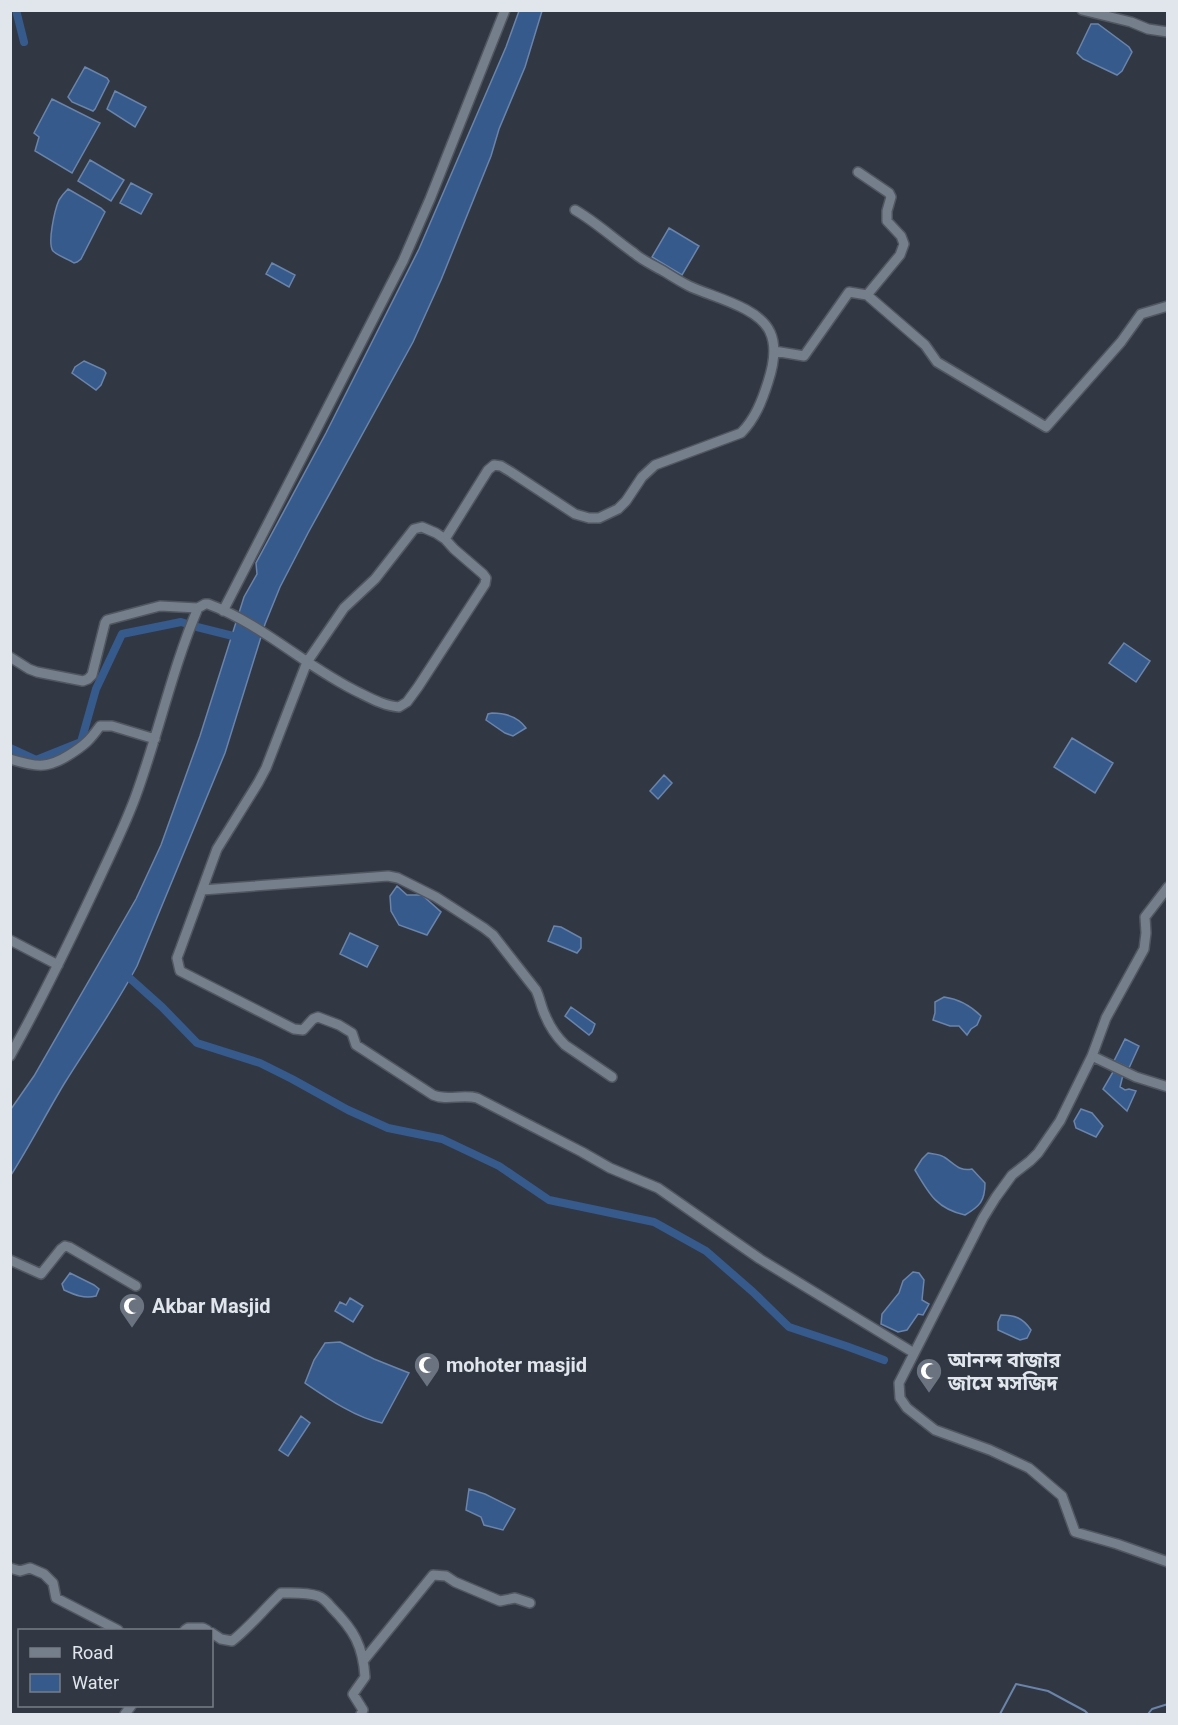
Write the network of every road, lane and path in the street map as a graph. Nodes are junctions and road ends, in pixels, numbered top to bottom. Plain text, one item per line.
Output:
1 (505, 10) edge
2 (1082, 10) edge
3 (1167, 32) edge
4 (858, 172) dead end
5 (575, 210) dead end
6 (867, 294) junction
7 (1167, 306) edge
8 (774, 351) junction
9 (445, 539) junction
10 (224, 611) junction
11 (197, 612) junction
12 (10, 657) edge
13 (307, 662) junction
14 (155, 739) junction
15 (10, 759) edge
16 (1167, 887) edge
17 (202, 890) junction
18 (10, 940) edge
19 (58, 965) junction
20 (10, 1056) edge
21 (1092, 1056) junction
22 (612, 1077) dead end
23 (1167, 1087) edge
24 (10, 1260) edge
25 (136, 1286) dead end
26 (914, 1353) junction
27 (1167, 1562) edge
28 (10, 1568) edge
29 (530, 1603) dead end
30 (116, 1629) edge
31 (186, 1629) edge
32 (205, 1629) edge
33 (213, 1634) edge
34 (364, 1660) junction
35 (361, 1714) edge

1 - 10 street
2 - 3 street
4 - 6 street
5 - 8 street
6 - 7 street
6 - 8 street
8 - 9 street
9 - 13 street
9 - 13 street
10 - 11 street
10 - 13 street
11 - 12 street
11 - 14 street
13 - 17 street
14 - 15 street
14 - 19 street
16 - 21 street
17 - 22 street
17 - 26 street
18 - 19 street
19 - 20 street
21 - 23 street
21 - 26 street
24 - 25 street
26 - 27 street
28 - 30 street
29 - 34 street
31 - 32 street
33 - 34 street
34 - 35 street

